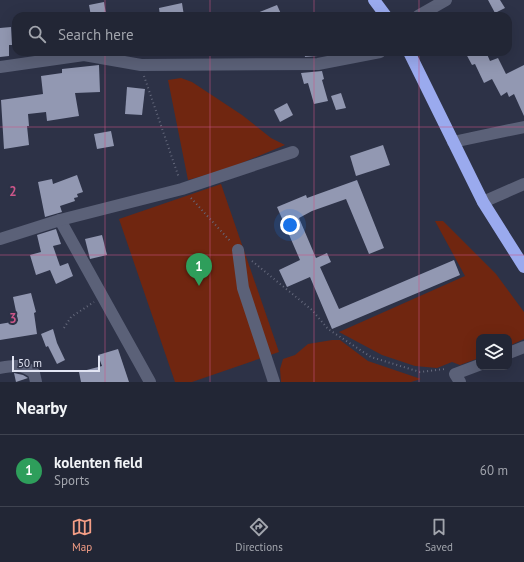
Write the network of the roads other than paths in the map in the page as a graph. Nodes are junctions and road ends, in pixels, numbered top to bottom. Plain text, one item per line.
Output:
1 (374, 0) edge
2 (446, 0) edge
3 (383, 12) edge
4 (425, 12) edge
5 (77, 56) edge
6 (90, 56) edge
7 (359, 56) edge
8 (411, 56) edge
9 (0, 67) edge
10 (524, 127) edge
11 (453, 142) junction
12 (293, 152) dead end
13 (524, 184) edge
14 (483, 202) junction
15 (60, 220) junction
16 (0, 239) edge
17 (238, 250) road end
18 (524, 268) edge
19 (524, 347) edge
20 (512, 352) edge
21 (476, 367) edge
22 (0, 368) edge
23 (458, 378) edge
24 (36, 382) edge
25 (150, 382) edge
26 (274, 382) edge

1 - 3 highway
2 - 4 street
5 - 9 street
6 - 7 street
8 - 11 highway
10 - 11 street
11 - 14 highway
12 - 15 street
13 - 14 street
14 - 18 highway
15 - 16 street
15 - 25 street
17 - 26 street
19 - 20 street
21 - 23 street
22 - 24 street

